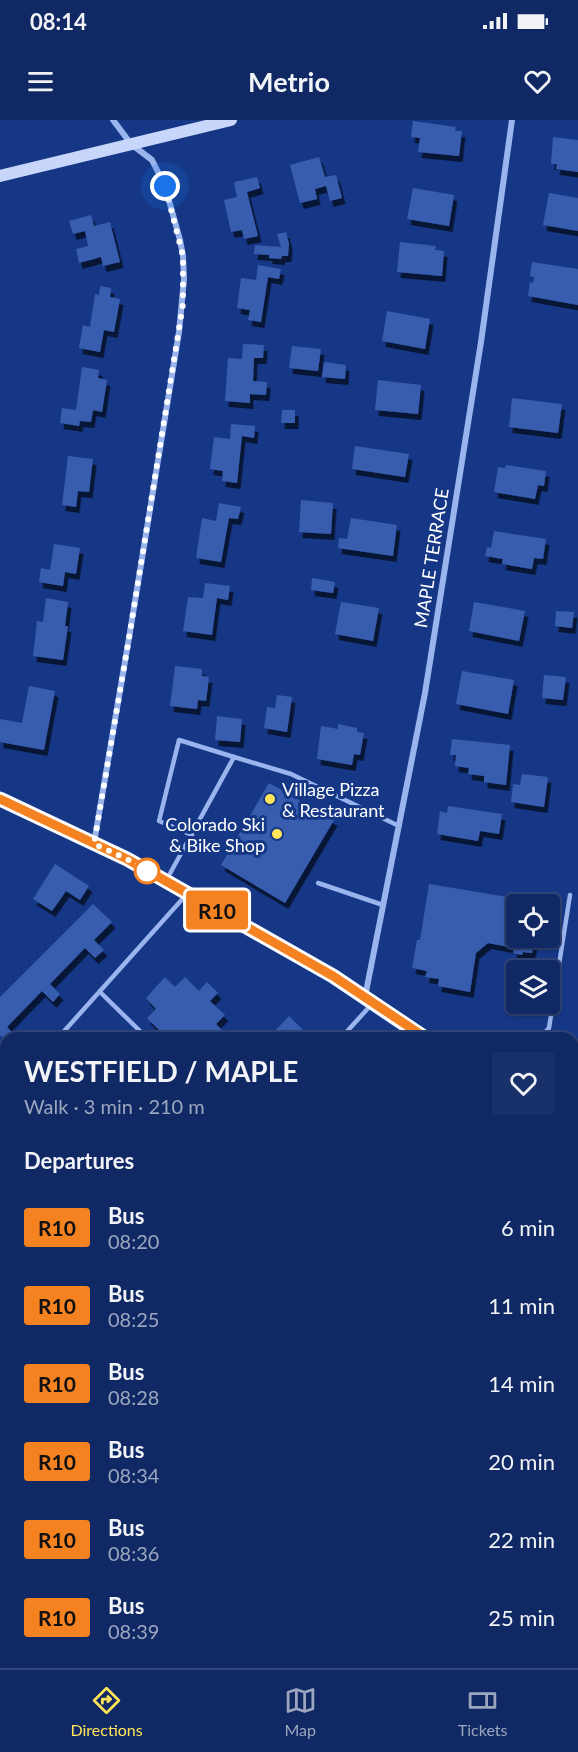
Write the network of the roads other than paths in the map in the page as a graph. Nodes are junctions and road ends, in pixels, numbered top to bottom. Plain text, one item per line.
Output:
1 (113, 120) edge
2 (231, 120) edge
3 (512, 120) edge
4 (132, 144) junction
5 (0, 176) edge
6 (234, 757) junction
7 (0, 799) edge
8 (399, 826) junction
9 (192, 835) junction
10 (94, 844) junction
11 (166, 881) junction
12 (318, 883) dead end
13 (188, 894) junction
14 (570, 895) dead end
15 (383, 905) junction
16 (100, 992) junction
17 (369, 1000) junction
18 (63, 1032) edge
19 (141, 1032) edge
20 (345, 1032) edge
21 (416, 1032) edge
22 (545, 1032) edge

1 - 4 street
2 - 4 main road
3 - 8 street, MAPLE TERRACE
4 - 5 main road
4 - 10 street
6 - 8 lane
6 - 9 lane
6 - 9 lane
7 - 10 main road
8 - 15 street, MAPLE TERRACE
9 - 11 lane
10 - 11 main road
11 - 13 main road
12 - 15 lane
13 - 16 lane
13 - 17 main road
14 - 22 lane
15 - 17 street, MAPLE TERRACE
16 - 18 lane
16 - 19 lane
17 - 20 lane
17 - 21 main road

